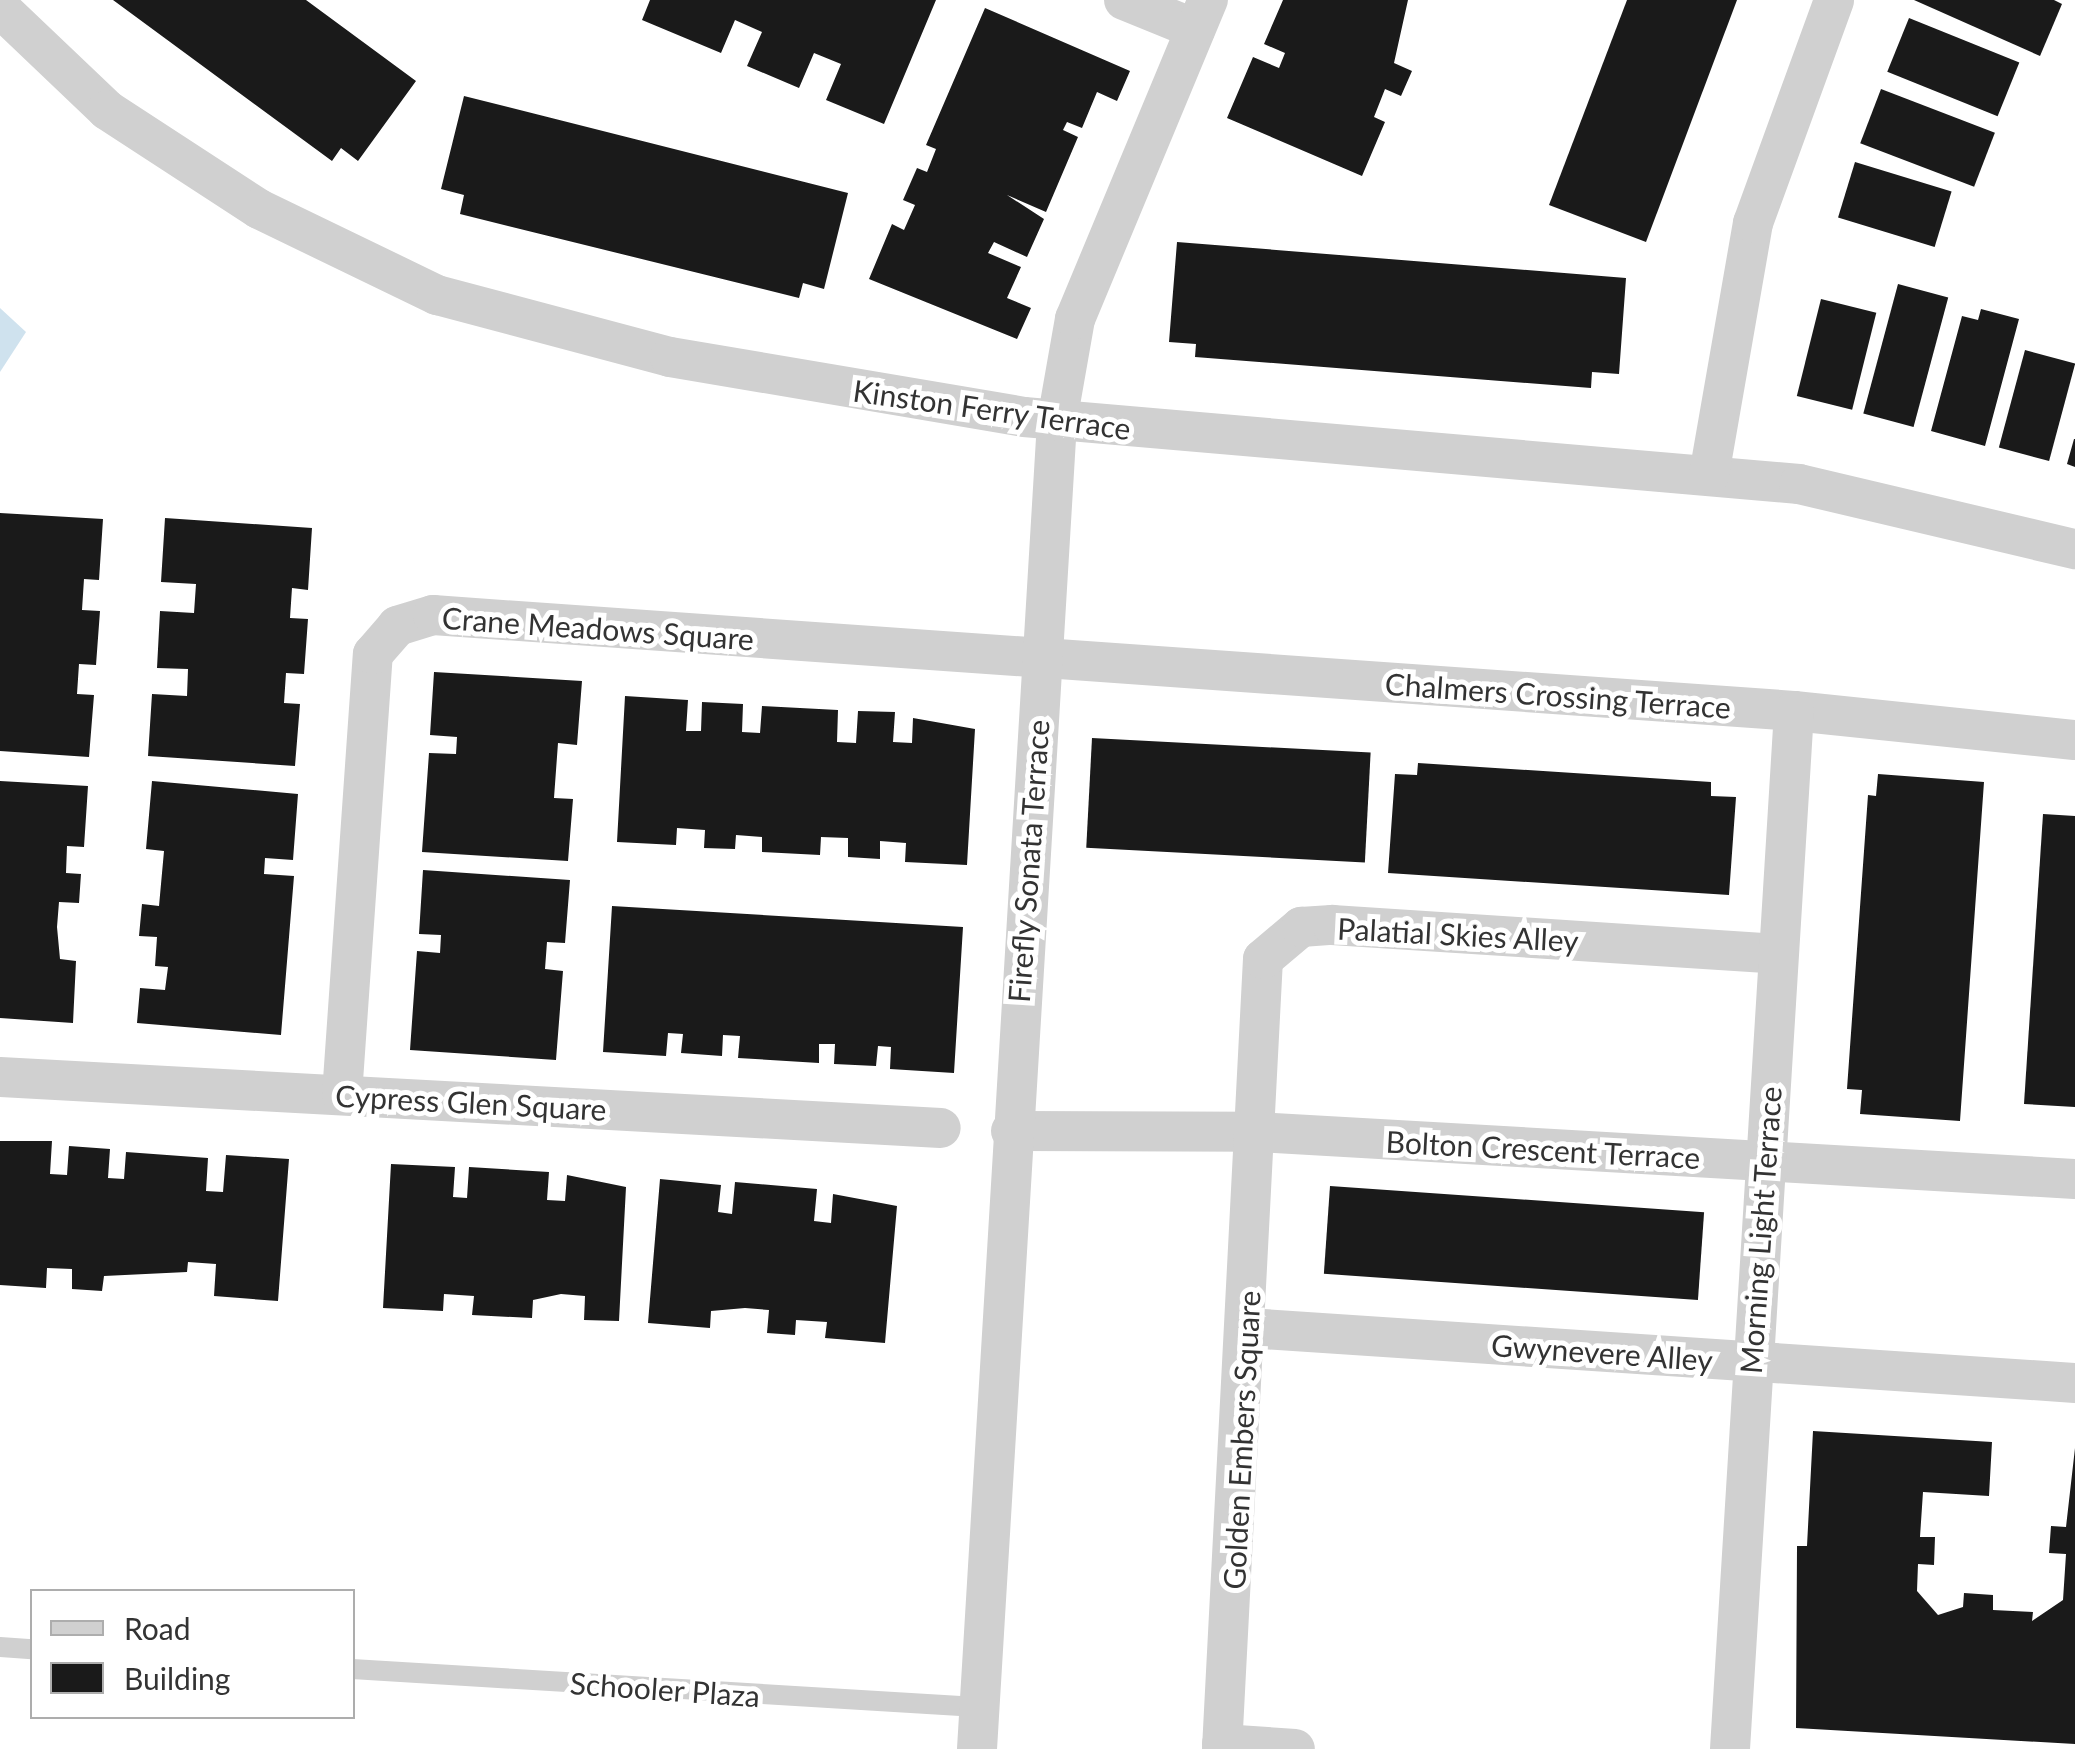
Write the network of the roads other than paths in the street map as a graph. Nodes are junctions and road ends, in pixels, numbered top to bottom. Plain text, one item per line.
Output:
1 (1124, 0) edge
2 (1834, 0) edge
3 (0, 8) edge
4 (1201, 15) edge
5 (1057, 421) junction
6 (1709, 475) junction
7 (2075, 548) edge
8 (1040, 660) junction
9 (1794, 711) junction
10 (2075, 740) edge
11 (1778, 954) junction
12 (0, 1077) edge
13 (342, 1094) junction
14 (941, 1128) dead end
15 (1011, 1130) junction
16 (1258, 1132) junction
17 (1764, 1162) junction
18 (2075, 1179) edge
19 (1248, 1328) junction
20 (1750, 1362) junction
21 (2075, 1383) edge
22 (0, 1647) edge
23 (30, 1649) edge
24 (355, 1669) edge
25 (977, 1706) junction
26 (1222, 1746) edge
27 (977, 1749) edge
28 (1295, 1749) edge
29 (1730, 1749) edge

1 - 4 street
2 - 6 street
3 - 5 street, Kinston Ferry Terrace
4 - 5 street, Firefly Sonata Terrace
5 - 6 street, Kinston Ferry Terrace
5 - 8 street, Firefly Sonata Terrace
6 - 7 street, Kinston Ferry Terrace
8 - 9 street, Chalmers Crossing Terrace
8 - 13 street, Crane Meadows Square
8 - 15 street, Firefly Sonata Terrace
9 - 10 street, Chalmers Crossing Terrace
9 - 11 street, Morning Light Terrace
11 - 16 street, Palatial Skies Alley
11 - 17 street, Morning Light Terrace
12 - 13 street, Cypress Glen Square
13 - 14 street, Cypress Glen Square
15 - 16 street, Bolton Crescent Terrace
15 - 25 street, Firefly Sonata Terrace
16 - 17 street, Bolton Crescent Terrace
16 - 19 street, Golden Embers Square
17 - 18 street, Bolton Crescent Terrace
17 - 20 street, Morning Light Terrace
19 - 20 street, Gwynevere Alley
19 - 26 street, Golden Embers Square
20 - 21 street, Gwynevere Alley
20 - 29 street, Morning Light Terrace
22 - 23 lane
24 - 25 lane, Schooler Plaza
25 - 27 street, Firefly Sonata Terrace
26 - 28 street

